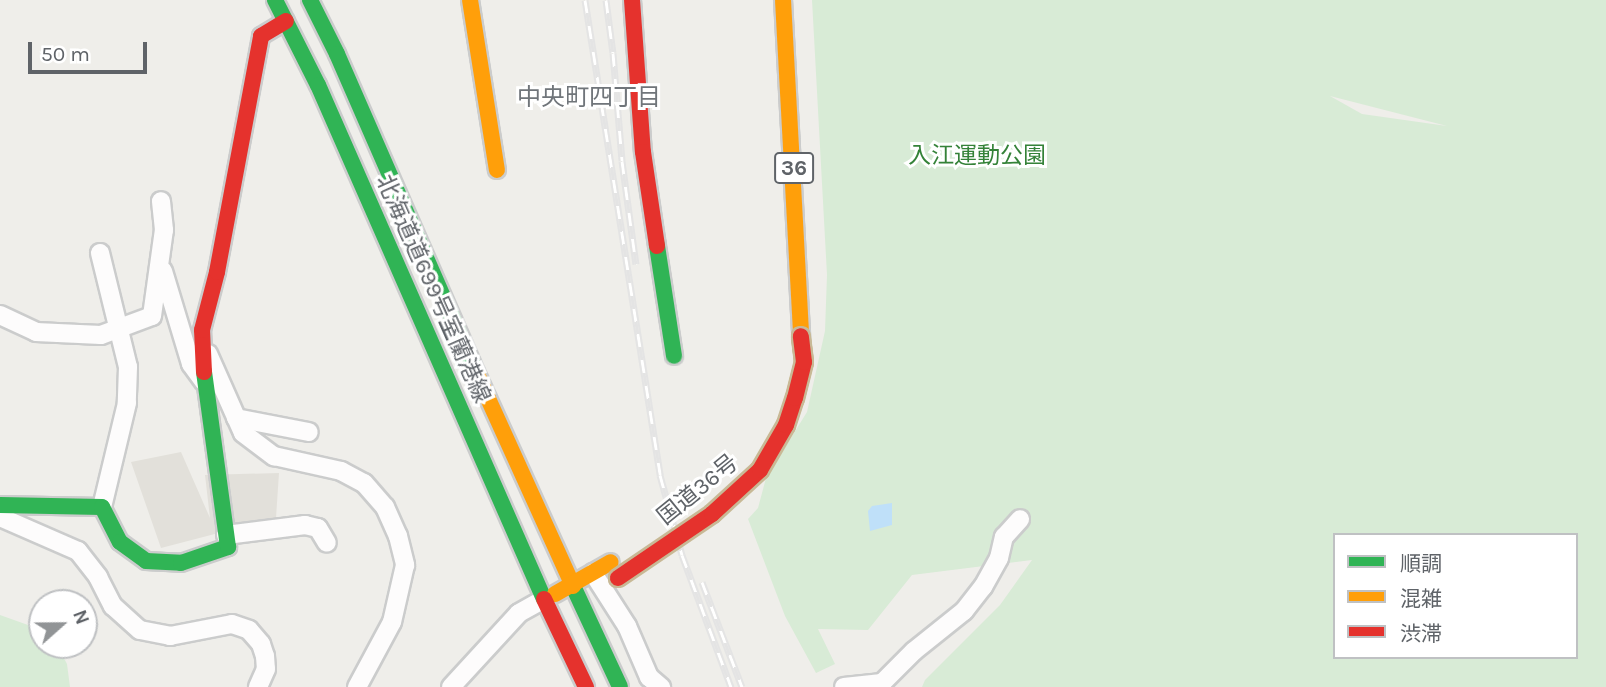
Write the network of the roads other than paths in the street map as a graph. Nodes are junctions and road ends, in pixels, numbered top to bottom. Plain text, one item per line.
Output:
1 (310, 0) edge
2 (470, 0) edge
3 (632, 0) edge
4 (783, 0) edge
5 (281, 8) edge
6 (496, 170) dead end
7 (161, 201) dead end
8 (100, 253) dead end
9 (161, 265) junction
10 (0, 315) edge
11 (120, 330) junction
12 (802, 336) junction
13 (204, 341) junction
14 (674, 356) dead end
15 (205, 383) junction
16 (236, 418) junction
17 (309, 432) dead end
18 (754, 446) dead end
19 (741, 464) dead end
20 (0, 505) edge
21 (102, 507) junction
22 (0, 517) edge
23 (1020, 519) dead end
24 (226, 535) junction
25 (320, 540) dead end
26 (605, 579) junction
27 (576, 592) junction
28 (544, 599) junction
29 (258, 687) edge
30 (357, 687) edge
31 (451, 687) edge
32 (586, 687) edge
33 (620, 687) edge
34 (661, 687) edge
35 (844, 687) edge

1 - 27 main road, 北海道道699号室蘭港線
2 - 6 main road
3 - 14 main road
4 - 12 main road, 国道36号 / 36
5 - 13 main road
5 - 28 main road, 北海道道699号室蘭港線
7 - 9 street
8 - 11 street
9 - 11 street
9 - 15 street
10 - 11 street
11 - 21 street
12 - 18 main road, 国道36号 / 36
12 - 26 main road, 国道36号 / 36, bridge
13 - 15 main road
13 - 16 street
15 - 24 main road
16 - 17 street
16 - 30 street
19 - 26 main road, 国道36号 / 36
20 - 21 main road
21 - 24 main road
22 - 29 street
23 - 35 street
24 - 25 street
26 - 27 main road, 国道36号 / 36
26 - 34 street
27 - 28 main road, 国道36号 / 36
27 - 33 main road
28 - 31 street
28 - 32 main road

